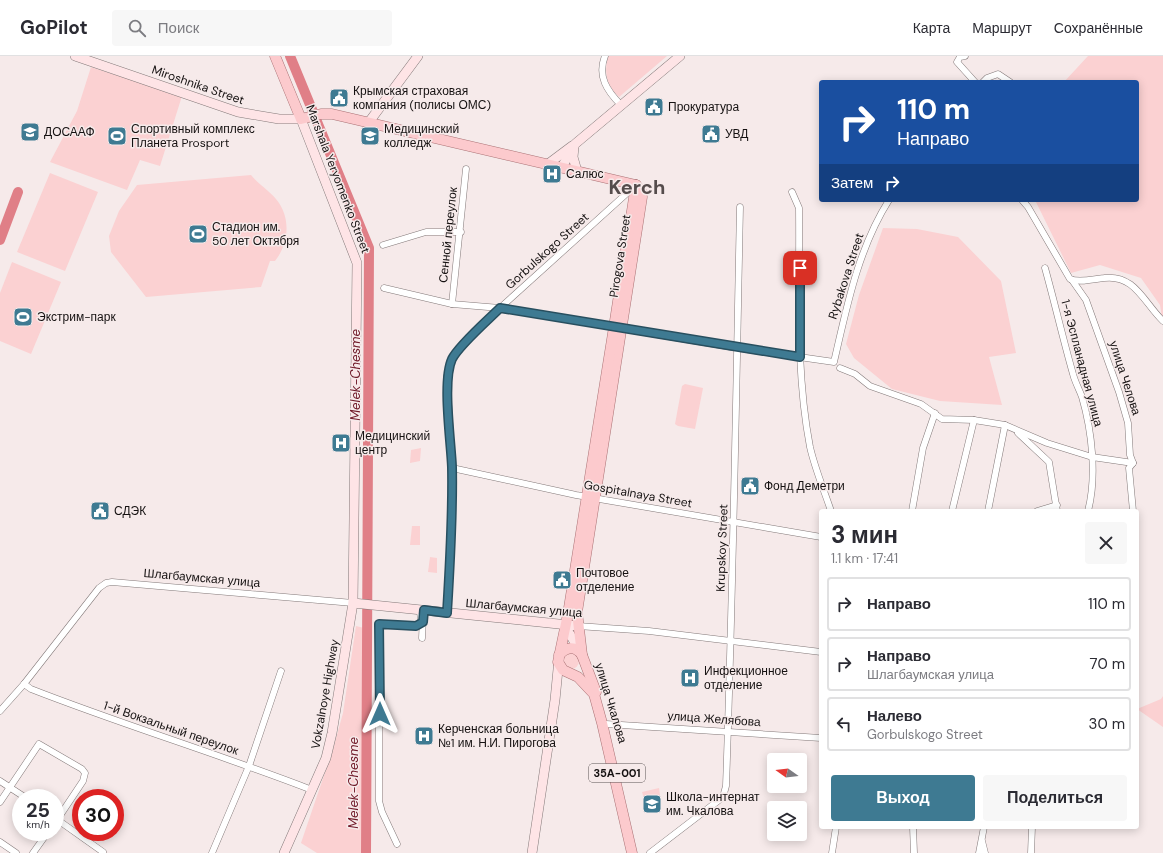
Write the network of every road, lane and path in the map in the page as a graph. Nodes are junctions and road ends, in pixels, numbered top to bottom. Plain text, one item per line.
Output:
1 (75, 56) edge
2 (275, 56) edge
3 (417, 56) edge
4 (605, 56) edge
5 (680, 56) edge
6 (965, 56) edge
7 (973, 80) edge
8 (985, 80) edge
9 (1007, 80) edge
10 (621, 105) junction
11 (305, 118) junction
12 (369, 122) junction
13 (575, 144) junction
14 (548, 164) junction
15 (562, 167) junction
16 (466, 169) dead end
17 (577, 171) junction
18 (636, 185) junction
19 (792, 192) dead end
20 (888, 202) edge
21 (1024, 202) edge
22 (740, 207) dead end
23 (461, 232) junction
24 (382, 245) dead end
25 (1045, 268) dead end
26 (1072, 280) junction
27 (384, 288) dead end
28 (452, 304) junction
29 (500, 308) junction
30 (1163, 321) edge
31 (618, 328) junction
32 (737, 348) junction
33 (800, 357) junction
34 (840, 368) dead end
35 (935, 413) junction
36 (974, 420) junction
37 (1005, 425) junction
38 (1016, 431) junction
39 (1092, 457) junction
40 (1133, 463) junction
41 (452, 468) junction
42 (590, 497) junction
43 (1057, 508) edge
44 (830, 509) edge
45 (912, 509) edge
46 (952, 509) edge
47 (988, 509) edge
48 (1088, 509) edge
49 (1133, 509) edge
50 (735, 522) junction
51 (819, 537) edge
52 (356, 604) junction
53 (422, 610) junction
54 (447, 613) junction
55 (422, 622) junction
56 (566, 625) junction
57 (578, 626) junction
58 (422, 638) dead end
59 (729, 641) junction
60 (819, 652) edge
61 (582, 656) junction
62 (559, 657) junction
63 (281, 672) dead end
64 (571, 673) junction
65 (24, 684) junction
66 (595, 694) junction
67 (555, 700) junction
68 (0, 711) edge
69 (604, 724) junction
70 (728, 731) junction
71 (819, 738) edge
72 (249, 766) junction
73 (0, 781) edge
74 (10, 788) junction
75 (312, 790) junction
76 (0, 802) edge
77 (64, 808) edge
78 (64, 825) edge
79 (836, 829) edge
80 (913, 829) edge
81 (984, 829) edge
82 (1032, 829) edge
83 (982, 837) junction
84 (42, 841) edge
85 (0, 842) edge
86 (397, 844) dead end
87 (103, 852) dead end
88 (16, 853) edge
89 (34, 853) edge
90 (212, 853) edge
91 (284, 853) edge
92 (532, 853) edge
93 (632, 853) edge
94 (635, 853) edge
95 (650, 853) edge
96 (832, 853) edge
97 (914, 853) edge
98 (979, 853) edge
99 (985, 853) edge
100 (1031, 853) edge

1 - 11 main road, Miroshnika Street
2 - 11 main road, Marshala Yeryomenko Street
3 - 12 main road
4 - 10 street
5 - 10 main road
6 - 7 street
8 - 9 street
10 - 13 main road
11 - 12 main road
11 - 52 main road, Marshala Yeryomenko Street
12 - 14 main road
13 - 14 main road
13 - 15 main road
13 - 17 main road
14 - 15 main road
15 - 17 main road
16 - 23 street, Сенной переулок
17 - 18 main road
18 - 29 street, Gorbulskogo Street
18 - 31 main road, Pirogova Street
19 - 33 street
20 - 33 street, Rybakova Street
21 - 26 street, улица Челова
22 - 32 street, Krupskoy Street
23 - 24 street
23 - 28 street, Сенной переулок
25 - 39 street, 1-я Эспланадная улица
26 - 30 street
26 - 40 street, улица Челова
27 - 28 street
28 - 29 street
29 - 31 street
29 - 41 street, Gorbulskogo Street
31 - 32 street
31 - 42 main road, Pirogova Street
32 - 33 street
32 - 50 street, Krupskoy Street
33 - 44 street
34 - 35 street
35 - 36 street
35 - 45 street
36 - 37 street
36 - 46 street
37 - 38 street
37 - 47 street
38 - 39 street
38 - 43 street
39 - 40 street
39 - 48 street, 1-я Эспланадная улица
40 - 49 street, улица Челова
41 - 42 street, Gospitalnaya Street
41 - 54 street, Gorbulskogo Street
42 - 50 street, Gospitalnaya Street
42 - 56 main road, Pirogova Street
42 - 57 main road, Pirogova Street
50 - 51 street, Gospitalnaya Street
50 - 59 street, Krupskoy Street
52 - 53 main road, Шлагбаумская улица
52 - 65 street, Шлагбаумская улица
52 - 75 main road, Vokzalnoye Highway
53 - 54 main road, Шлагбаумская улица
53 - 55 street
54 - 56 main road, Шлагбаумская улица
55 - 58 street
55 - 86 street
56 - 57 main road, Шлагбаумская улица
56 - 61 main road
56 - 62 main road, Pirogova Street
57 - 59 street, Шлагбаумская улица
57 - 61 main road, Pirogova Street
59 - 60 street, Шлагбаумская улица
59 - 70 street, Krupskoy Street
61 - 62 main road
61 - 64 main road
61 - 66 main road, улица Чкалова
62 - 64 main road, улица Чкалова
62 - 67 main road
63 - 72 street
64 - 66 main road, улица Чкалова
64 - 67 main road
65 - 68 street
65 - 72 street, 1-й Вокзальный переулок
66 - 69 main road, улица Чкалова / 35А-001
67 - 92 main road
69 - 70 street, улица Желябова
69 - 93 main road, улица Чкалова / 35А-001
69 - 94 main road, улица Чкалова / 35А-001
70 - 71 street, улица Желябова
70 - 95 street, Krupskoy Street
72 - 75 street, 1-й Вокзальный переулок
72 - 90 street
73 - 74 street
74 - 76 street
74 - 77 street
75 - 91 main road, Vokzalnoye Highway
78 - 87 street
79 - 96 street
80 - 97 street
81 - 83 street
82 - 100 street
83 - 98 street
83 - 99 street
84 - 89 street
85 - 88 street

